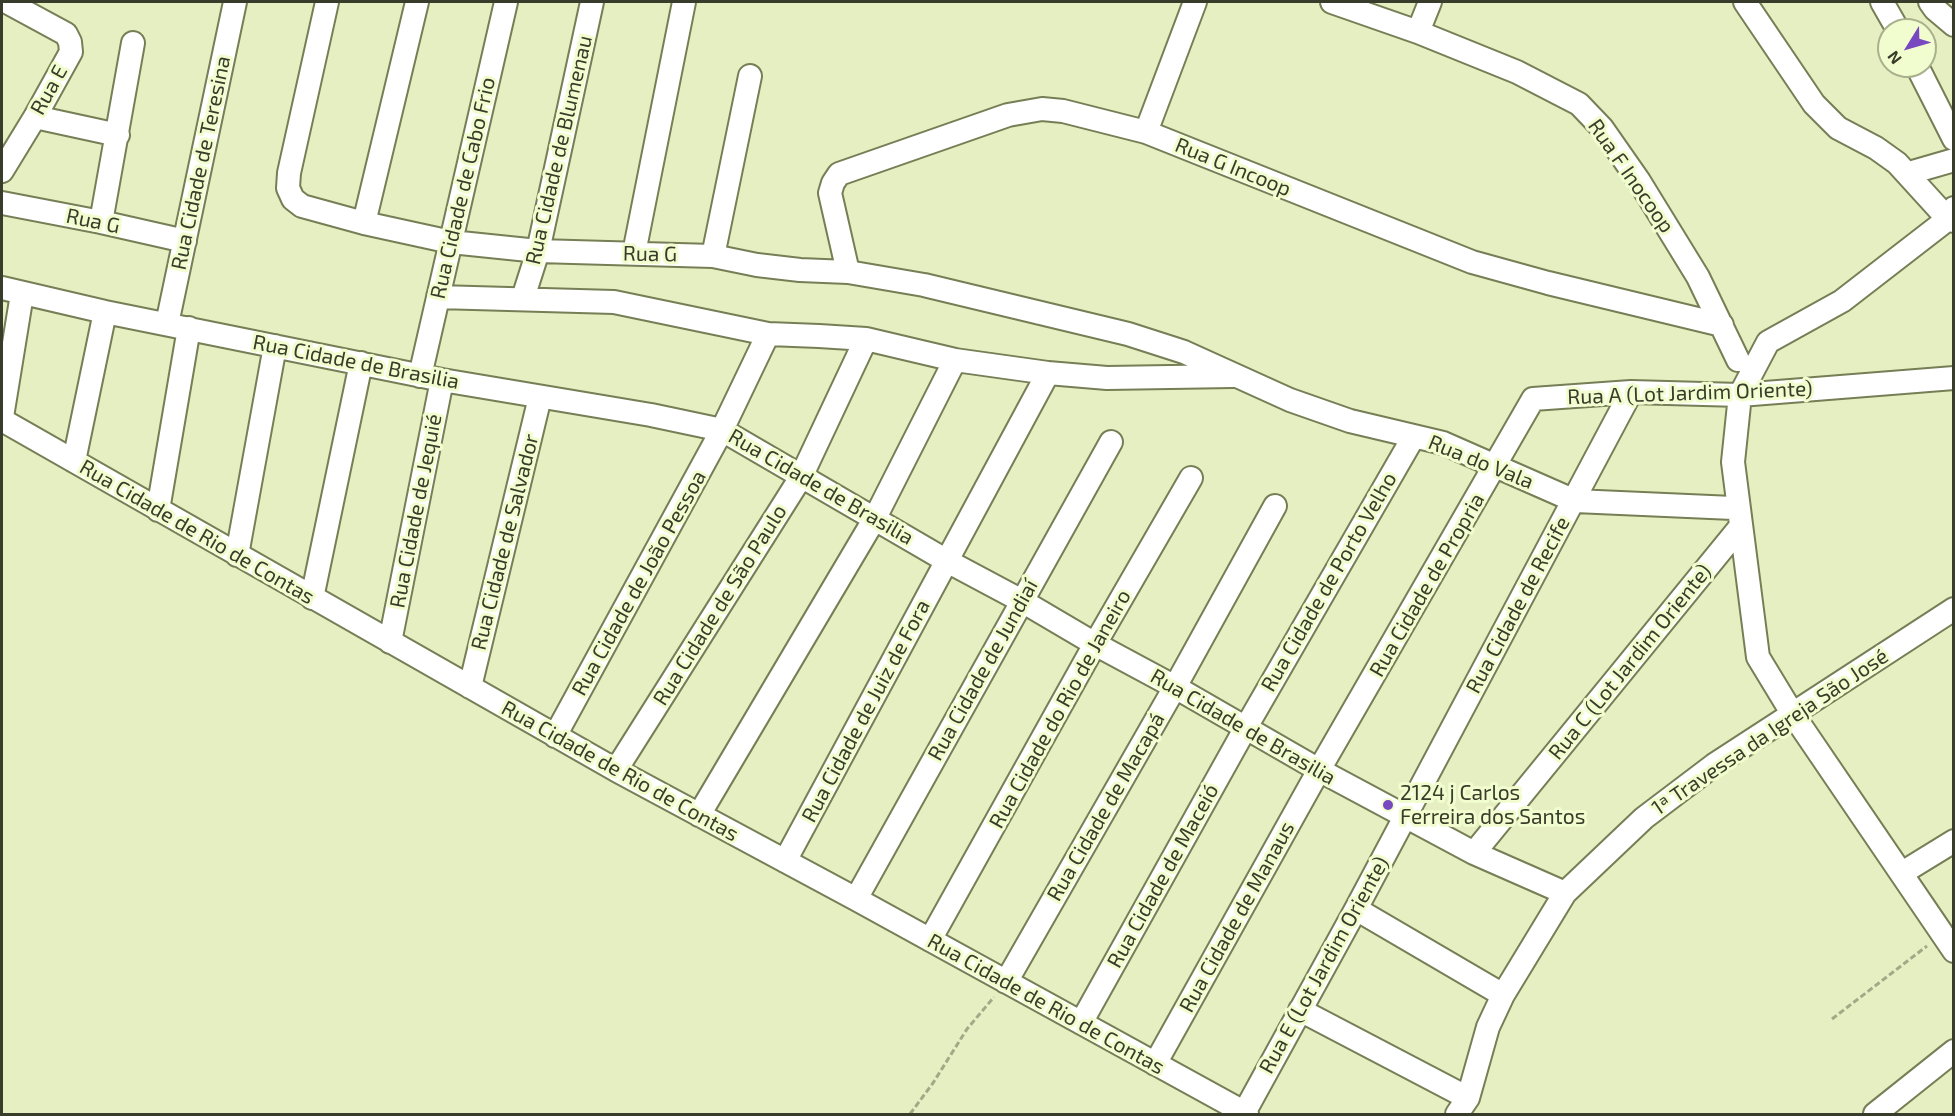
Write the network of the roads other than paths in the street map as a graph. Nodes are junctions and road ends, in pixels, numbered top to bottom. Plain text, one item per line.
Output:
1 (7, 2) edge
2 (234, 2) edge
3 (327, 2) edge
4 (417, 2) edge
5 (506, 2) edge
6 (592, 2) edge
7 (684, 2) edge
8 (1195, 2) edge
9 (1332, 2) edge
10 (1430, 2) edge
11 (1745, 2) edge
12 (1882, 2) edge
13 (1930, 2) edge
14 (1891, 18) edge
15 (1953, 25) edge
16 (1418, 32) junction
17 (133, 43) dead end
18 (750, 76) dead end
19 (1923, 78) edge
20 (35, 117) junction
21 (1146, 132) junction
22 (118, 135) junction
23 (1953, 139) edge
24 (1953, 160) edge
25 (2, 171) edge
26 (1909, 173) junction
27 (2, 203) edge
28 (1952, 216) edge
29 (101, 222) junction
30 (364, 224) junction
31 (185, 242) junction
32 (452, 242) junction
33 (538, 251) junction
34 (634, 253) junction
35 (713, 256) junction
36 (848, 272) junction
37 (12, 291) edge
38 (438, 297) junction
39 (523, 298) junction
40 (105, 312) junction
41 (167, 324) junction
42 (1722, 325) junction
43 (189, 328) junction
44 (768, 334) junction
45 (866, 339) junction
46 (275, 346) junction
47 (955, 360) junction
48 (1738, 360) dead end
49 (361, 363) junction
50 (1048, 373) junction
51 (420, 375) junction
52 (1235, 376) junction
53 (1953, 378) edge
54 (442, 380) junction
55 (1631, 392) junction
56 (1740, 396) junction
57 (540, 397) junction
58 (1533, 399) joint
59 (2, 418) edge
60 (722, 430) junction
61 (1414, 435) junction
62 (1111, 442) dead end
63 (74, 461) junction
64 (1496, 467) junction
65 (801, 477) junction
66 (1191, 478) dead end
67 (1575, 501) junction
68 (1275, 506) dead end
69 (158, 510) junction
70 (1737, 517) junction
71 (875, 518) junction
72 (237, 555) junction
73 (947, 561) junction
74 (312, 597) junction
75 (1022, 601) junction
76 (1953, 609) edge
77 (390, 642) junction
78 (1095, 644) junction
79 (470, 687) junction
80 (1175, 687) junction
81 (1792, 713) junction
82 (1245, 729) junction
83 (555, 735) junction
84 (616, 770) junction
85 (1319, 770) junction
86 (699, 815) junction
87 (1404, 817) junction
88 (1953, 841) edge
89 (1474, 853) junction
90 (785, 861) junction
91 (1902, 873) junction
92 (1565, 893) junction
93 (856, 899) junction
94 (1356, 909) junction
95 (930, 940) junction
96 (1948, 943) edge
97 (1006, 982) junction
98 (1503, 995) junction
99 (1300, 1010) junction
100 (1081, 1023) junction
101 (1953, 1051) edge
102 (1155, 1064) junction
103 (1463, 1106) edge
104 (1245, 1114) edge
105 (1875, 1114) edge

1 - 20 street, Rua E
2 - 31 street, Rua Cidade de Teresina
3 - 30 street, Rua G
4 - 30 street
5 - 32 street, Rua Cidade de Cabo Frio
6 - 33 street, Rua Cidade de Blumenau
7 - 34 street
8 - 21 street
9 - 16 street, Rua F Inocoop
10 - 16 street
11 - 26 street
12 - 14 street
13 - 15 street
16 - 42 street, Rua F Inocoop
17 - 22 street
18 - 35 street
19 - 23 street
20 - 22 street
20 - 25 street, Rua E
21 - 36 street, Rua G Incoop
21 - 42 street, Rua G Incoop
22 - 29 street
24 - 26 street
26 - 28 street
27 - 29 street, Rua G
28 - 56 street
29 - 31 street, Rua G
30 - 32 street, Rua G
31 - 41 street, Rua Cidade de Teresina
32 - 33 street, Rua G
32 - 38 street, Rua Cidade de Cabo Frio
33 - 34 street, Rua G
33 - 39 street, Rua Cidade de Blumenau
34 - 35 street, Rua G
35 - 36 street, Rua G
36 - 52 street, Rua G
37 - 40 street, Rua Cidade de Brasilia
37 - 59 street
38 - 39 street
38 - 51 street, Rua Cidade de Cabo Frio
39 - 44 street
40 - 41 street, Rua Cidade de Brasilia
40 - 63 street
41 - 43 street, Rua Cidade de Brasilia
42 - 48 street, Rua F Inocoop
43 - 46 street, Rua Cidade de Brasilia
43 - 69 street
44 - 45 street
44 - 60 street, Rua Cidade de João Pessoa
45 - 47 street
45 - 65 street, Rua Cidade de São Paulo
46 - 49 street, Rua Cidade de Brasilia
46 - 72 street
47 - 50 street
47 - 71 street
49 - 51 street, Rua Cidade de Brasilia
49 - 74 street
50 - 52 street
50 - 73 street, Rua Cidade de Juiz de Fora
51 - 54 street, Rua Cidade de Brasilia
52 - 61 street, Rua do Vala
53 - 56 street, Rua A (Lot Jardim Oriente)
54 - 57 street, Rua Cidade de Brasilia
54 - 77 street, Rua Cidade de Jequié
55 - 56 street, Rua A (Lot Jardim Oriente)
55 - 58 street, Rua A (Lot Jardim Oriente)
55 - 67 street, Rua Cidade de Recife
56 - 70 street
57 - 60 street, Rua Cidade de Brasilia
57 - 79 street, Rua Cidade de Salvador
58 - 64 street, Rua Cidade de Propria
59 - 63 street, Rua Cidade de Rio de Contas
60 - 65 street, Rua Cidade de Brasilia
60 - 83 street, Rua Cidade de João Pessoa
61 - 64 street, Rua do Vala
61 - 82 street, Rua Cidade de Porto Velho
62 - 75 street, Rua Cidade de Jundiaí
63 - 69 street, Rua Cidade de Rio de Contas
64 - 67 street, Rua do Vala
64 - 85 street, Rua Cidade de Propria
65 - 71 street, Rua Cidade de Brasilia
65 - 84 street, Rua Cidade de São Paulo
66 - 78 street, Rua Cidade do Rio de Janeiro
67 - 70 street
67 - 87 street, Rua Cidade de Recife
68 - 80 street, Rua Cidade de Macapá
69 - 72 street, Rua Cidade de Rio de Contas
70 - 81 street
70 - 89 street, Rua C (Lot Jardim Oriente)
71 - 73 street, Rua Cidade de Brasilia
71 - 86 street
72 - 74 street, Rua Cidade de Rio de Contas
73 - 75 street, Rua Cidade de Brasilia
73 - 90 street, Rua Cidade de Juiz de Fora
74 - 77 street, Rua Cidade de Rio de Contas
75 - 78 street, Rua Cidade de Brasilia
75 - 93 street, Rua Cidade de Jundiaí
76 - 81 street, 1ª Travessa da Igreja São José
77 - 79 street, Rua Cidade de Rio de Contas
78 - 80 street, Rua Cidade de Brasilia
78 - 95 street, Rua Cidade do Rio de Janeiro
79 - 83 street, Rua Cidade de Rio de Contas
80 - 82 street, Rua Cidade de Brasilia
80 - 97 street, Rua Cidade de Macapá
81 - 91 street
81 - 92 street, 1ª Travessa da Igreja São José
82 - 85 street, Rua Cidade de Brasilia
82 - 100 street, Rua Cidade de Maceió
83 - 84 street, Rua Cidade de Rio de Contas
84 - 86 street, Rua Cidade de Rio de Contas
85 - 87 street, Rua Cidade de Brasilia
85 - 102 street, Rua Cidade de Manaus
86 - 90 street, Rua Cidade de Rio de Contas
87 - 89 street, Rua Cidade de Brasilia
87 - 94 street, Rua E (Lot Jardim Oriente)
88 - 91 street
89 - 92 street, Rua Cidade de Brasilia
90 - 93 street, Rua Cidade de Rio de Contas
91 - 96 street
92 - 98 street, 1ª Travessa da Igreja São José
93 - 95 street, Rua Cidade de Rio de Contas
94 - 98 street
94 - 99 street, Rua E (Lot Jardim Oriente)
95 - 97 street, Rua Cidade de Rio de Contas
97 - 100 street, Rua Cidade de Rio de Contas
98 - 103 street, 1ª Travessa da Igreja São José
99 - 103 street
99 - 104 street, Rua E (Lot Jardim Oriente)
100 - 102 street, Rua Cidade de Rio de Contas
101 - 105 street
102 - 104 street, Rua Cidade de Rio de Contas

